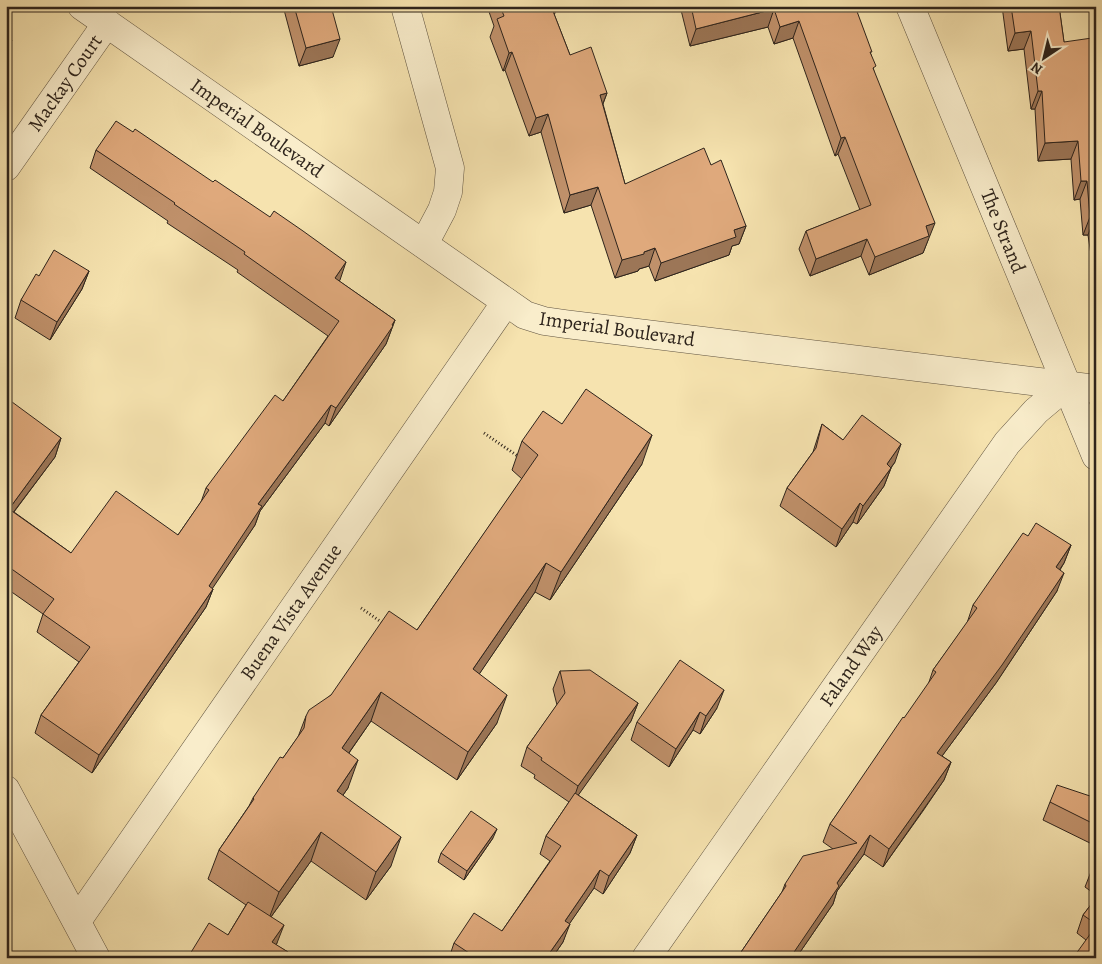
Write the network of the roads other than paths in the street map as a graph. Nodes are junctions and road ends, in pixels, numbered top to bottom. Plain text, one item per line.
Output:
1 (82, 6) edge
2 (405, 6) edge
3 (910, 6) edge
4 (107, 23) junction
5 (6, 168) edge
6 (424, 244) junction
7 (506, 302) junction
8 (1067, 385) junction
9 (1096, 388) edge
10 (1096, 456) edge
11 (6, 790) edge
12 (77, 921) junction
13 (96, 958) edge
14 (646, 958) edge

1 - 4 street, Imperial Boulevard
2 - 6 street
3 - 8 street, The Strand
4 - 5 street, Mackay Court
4 - 6 street, Imperial Boulevard
6 - 7 street, Imperial Boulevard
7 - 8 street, Imperial Boulevard
7 - 12 street, Buena Vista Avenue
8 - 9 street, Imperial Boulevard
8 - 10 street, The Strand
8 - 14 street, Faland Way
11 - 12 street
12 - 13 street

